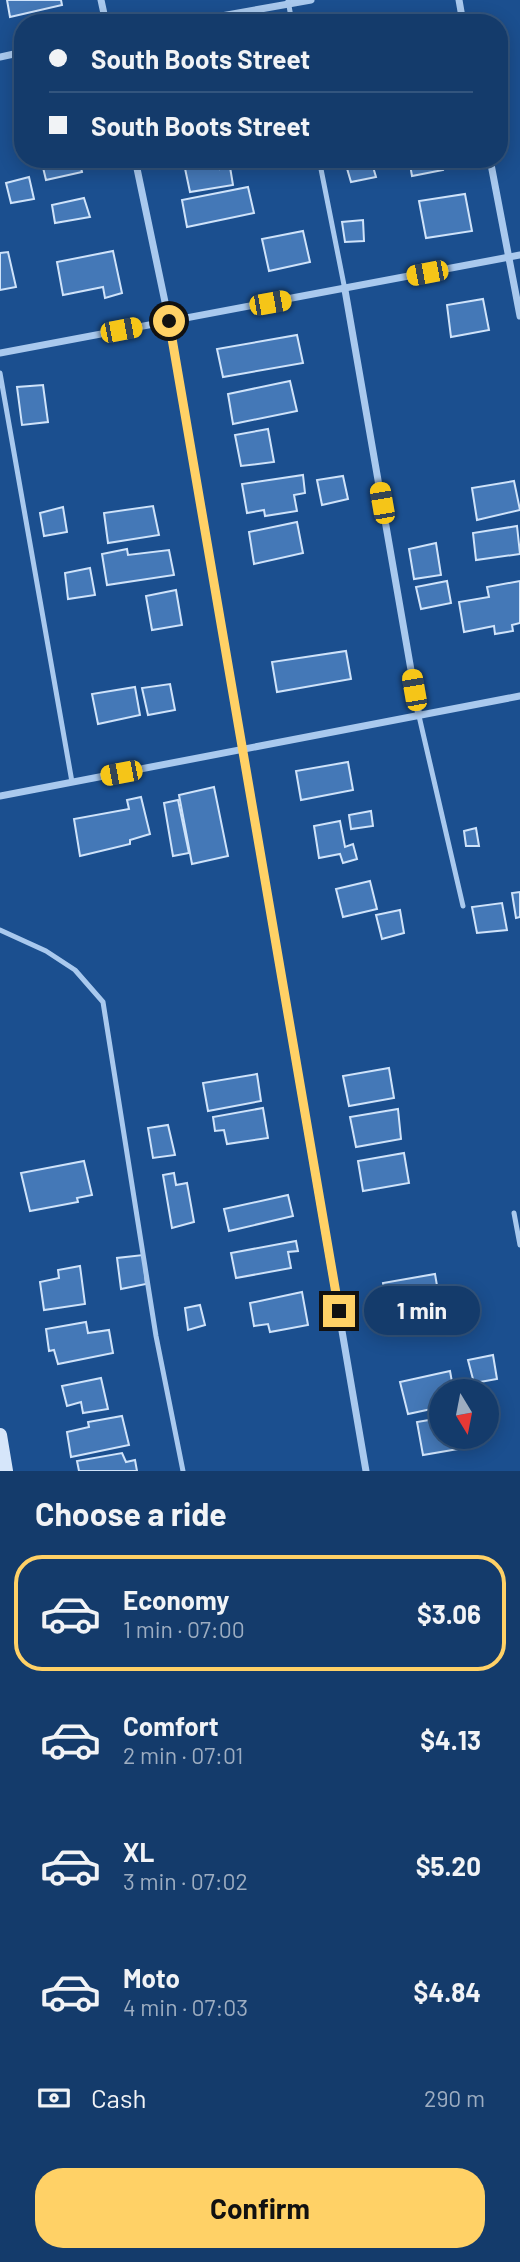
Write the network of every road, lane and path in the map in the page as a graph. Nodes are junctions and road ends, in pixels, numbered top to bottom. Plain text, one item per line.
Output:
1 (311, 0) edge
2 (288, 2) edge
3 (227, 14) edge
4 (137, 168) edge
5 (321, 168) edge
6 (491, 168) edge
7 (520, 255) edge
8 (509, 257) junction
9 (345, 290) junction
10 (520, 316) edge
11 (169, 321) junction
12 (0, 353) edge
13 (0, 373) edge
14 (520, 696) edge
15 (419, 716) junction
16 (243, 750) junction
17 (72, 782) junction
18 (0, 796) edge
19 (463, 906) dead end
20 (0, 930) edge
21 (514, 1213) dead end
22 (520, 1245) edge
23 (0, 1435) edge
24 (6, 1471) edge
25 (183, 1471) edge
26 (366, 1471) edge

1 - 2 street
2 - 3 street
4 - 11 street
5 - 9 lane
6 - 8 street
7 - 8 street
8 - 9 street
8 - 10 street
9 - 11 street
9 - 15 street
11 - 12 street
11 - 16 street
13 - 17 lane
14 - 15 street
15 - 16 street
15 - 19 lane
16 - 17 street
16 - 26 street
17 - 18 street
20 - 25 lane
21 - 22 lane
23 - 24 main road

